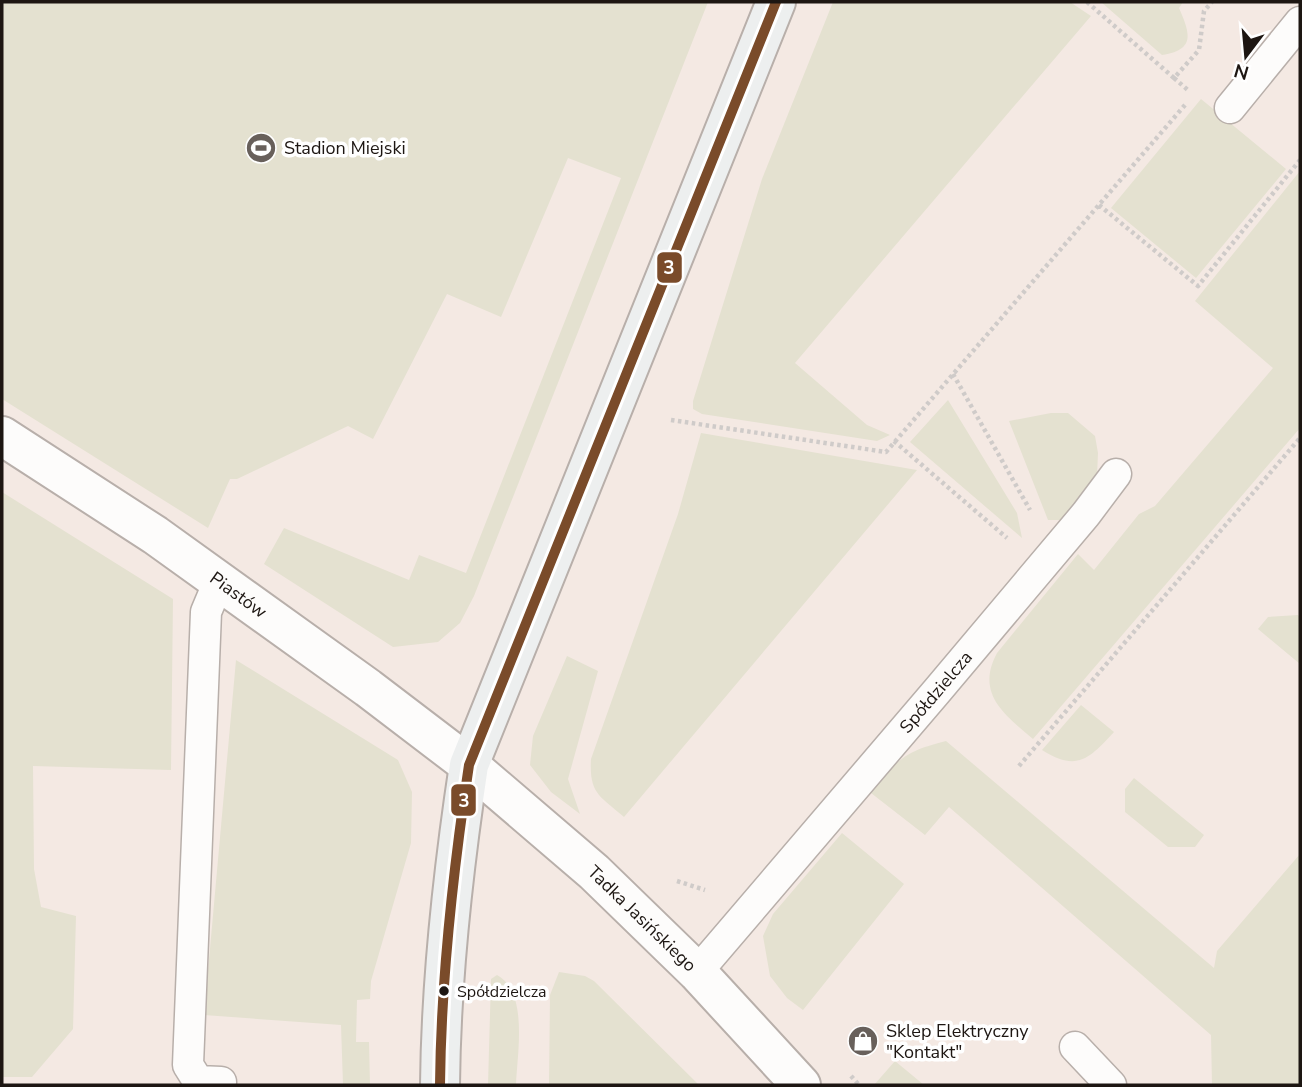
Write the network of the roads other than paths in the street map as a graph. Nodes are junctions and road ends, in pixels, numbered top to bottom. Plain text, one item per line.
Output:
1 (776, 2) edge
2 (1300, 22) edge
3 (1230, 108) dead end
4 (2, 436) edge
5 (1116, 474) dead end
6 (219, 581) junction
7 (469, 765) junction
8 (696, 972) junction
9 (1075, 1047) dead end
10 (221, 1082) dead end
11 (440, 1085) edge
12 (802, 1085) edge
13 (1111, 1085) edge

1 - 7 street
2 - 3 lane
4 - 6 street, Piastów
5 - 8 lane, Spółdzielcza
6 - 7 street, Piastów
6 - 10 lane
7 - 8 street, Tadka Jasińskiego
7 - 11 street
8 - 12 street, Tadka Jasińskiego
9 - 13 lane

